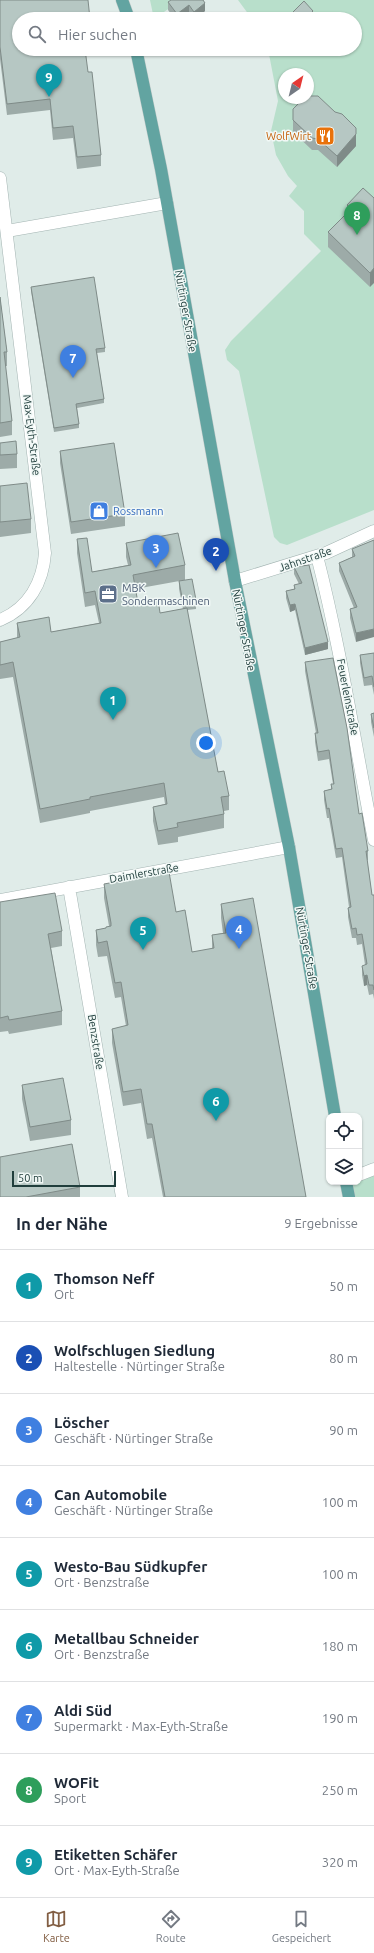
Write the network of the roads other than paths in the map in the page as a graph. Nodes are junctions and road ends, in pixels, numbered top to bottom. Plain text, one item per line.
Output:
1 (122, 0) edge
2 (126, 12) edge
3 (137, 56) edge
4 (0, 178) edge
5 (167, 203) junction
6 (7, 231) junction
7 (374, 531) edge
8 (317, 556) junction
9 (234, 581) junction
10 (0, 620) edge
11 (374, 840) edge
12 (289, 847) junction
13 (69, 887) junction
14 (0, 900) edge
15 (334, 1113) edge
16 (374, 1169) edge
17 (362, 1174) edge
18 (347, 1185) edge
19 (122, 1197) edge
20 (349, 1197) edge

1 - 2 main road
3 - 5 main road, Nürtinger Straße
4 - 6 street, Max-Eyth-Straße
5 - 6 street
5 - 9 main road, Nürtinger Straße
6 - 10 street, Max-Eyth-Straße
7 - 8 street, Jahnstraße
8 - 9 street, Jahnstraße
8 - 11 street, Feuerleinstraße
9 - 12 main road, Nürtinger Straße
12 - 13 street, Daimlerstraße
12 - 15 main road, Nürtinger Straße
13 - 14 street, Daimlerstraße
13 - 19 street, Benzstraße
16 - 17 street
18 - 20 main road

